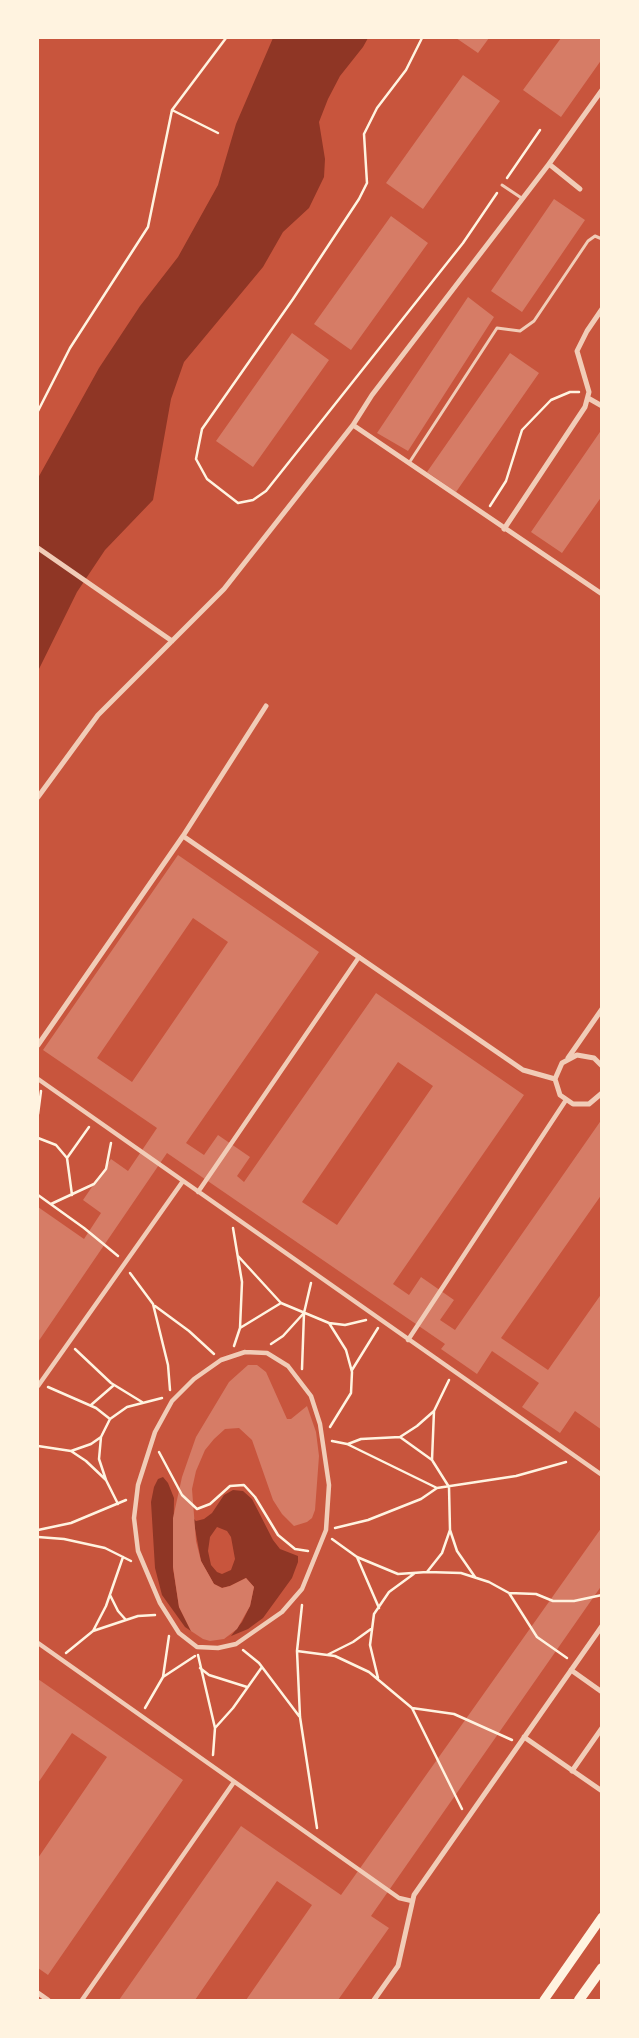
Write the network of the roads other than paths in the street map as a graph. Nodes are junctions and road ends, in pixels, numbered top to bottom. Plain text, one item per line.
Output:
1 (602, 90) edge
2 (549, 164) junction
3 (502, 185) road end
4 (580, 189) dead end
5 (523, 199) junction
6 (602, 240) edge
7 (602, 309) edge
8 (588, 395) junction
9 (602, 406) edge
10 (353, 425) junction
11 (409, 464) junction
12 (504, 529) junction
13 (38, 548) edge
14 (602, 594) edge
15 (172, 641) junction
16 (266, 706) dead end
17 (38, 797) edge
18 (183, 836) junction
19 (359, 957) junction
20 (602, 1009) edge
21 (38, 1045) edge
22 (568, 1058) junction
23 (602, 1066) edge
24 (556, 1079) junction
25 (40, 1081) edge
26 (602, 1094) edge
27 (566, 1100) junction
28 (183, 1181) junction
29 (198, 1192) junction
30 (408, 1340) junction
31 (38, 1385) edge
32 (602, 1475) edge
33 (602, 1626) edge
34 (38, 1643) edge
35 (197, 1646) joint
36 (571, 1670) junction
37 (602, 1692) edge
38 (602, 1728) edge
39 (524, 1737) junction
40 (572, 1771) junction
41 (234, 1782) junction
42 (602, 1791) edge
43 (412, 1901) junction
44 (602, 1917) edge
45 (602, 1968) edge
46 (38, 1993) edge
47 (48, 2000) edge
48 (82, 2000) edge
49 (374, 2000) edge
50 (544, 2000) edge
51 (579, 2000) edge

1 - 2 street
2 - 4 street
2 - 5 street
3 - 5 lane
5 - 10 street
6 - 11 lane
7 - 8 street
8 - 9 street
8 - 12 street
10 - 11 street
10 - 15 street
11 - 12 street
12 - 14 street
13 - 15 street
15 - 17 street
16 - 18 street
18 - 19 street
18 - 21 street
19 - 24 street
19 - 29 street
20 - 22 street
22 - 23 street
22 - 24 street
24 - 27 street
25 - 28 street
26 - 27 street
27 - 30 street
28 - 29 street
28 - 31 street
29 - 30 street
30 - 32 street
33 - 36 street
34 - 41 street
35 - 35 street
36 - 37 street
36 - 39 street
38 - 40 street
39 - 40 street
39 - 43 street
40 - 42 street
41 - 43 street
41 - 48 street
43 - 49 street
44 - 50 main road
45 - 51 main road
46 - 47 street

